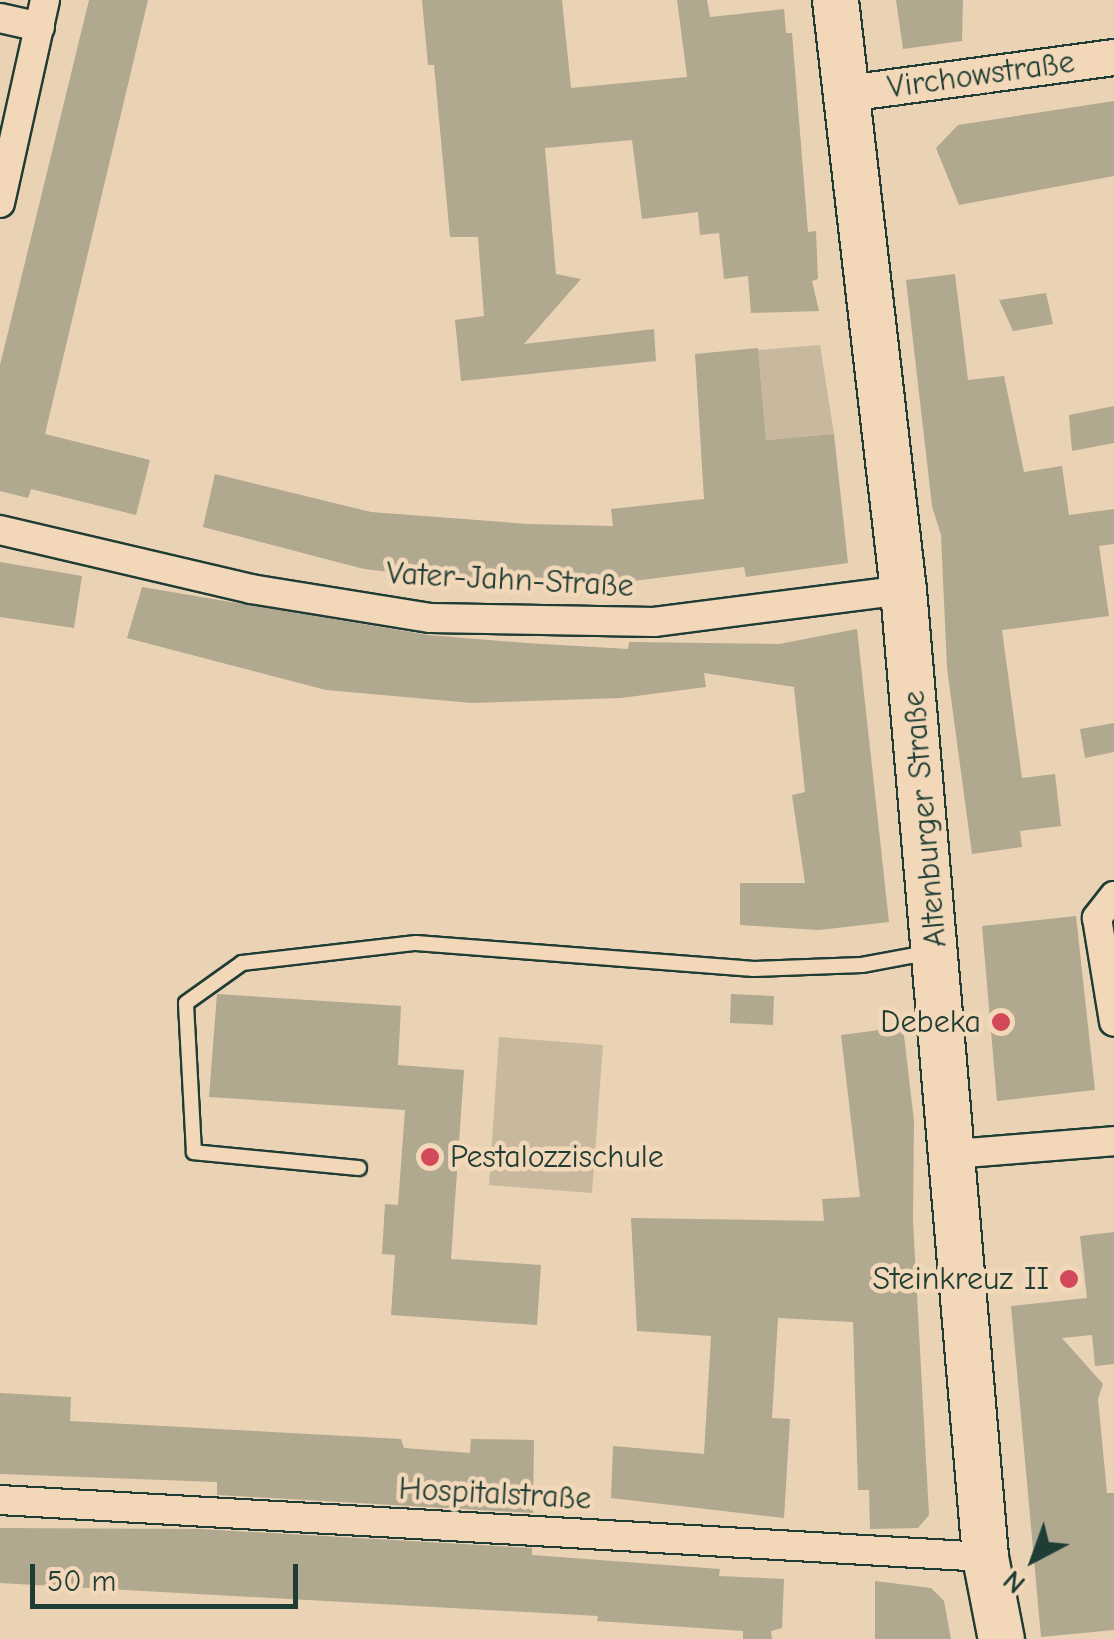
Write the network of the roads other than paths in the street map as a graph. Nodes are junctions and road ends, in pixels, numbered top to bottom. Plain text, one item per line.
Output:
1 (835, 0) edge
2 (42, 13) edge
3 (0, 18) edge
4 (1114, 57) edge
5 (847, 93) junction
6 (0, 203) edge
7 (0, 530) edge
8 (903, 590) junction
9 (1114, 896) edge
10 (937, 951) junction
11 (1114, 1022) edge
12 (1114, 1141) edge
13 (954, 1154) junction
14 (359, 1168) dead end
15 (0, 1500) edge
16 (986, 1558) junction
17 (1001, 1639) edge

1 - 5 main road, Altenburger Straße
2 - 3 street
2 - 6 street
4 - 5 street, Virchowstraße
5 - 8 main road, Altenburger Straße
7 - 8 street, Vater-Jahn-Straße
8 - 10 main road, Altenburger Straße
9 - 11 street
10 - 13 main road, Altenburger Straße
10 - 14 lane
12 - 13 street
13 - 16 main road, Altenburger Straße
15 - 16 street, Hospitalstraße
16 - 17 main road, Altenburger Straße

